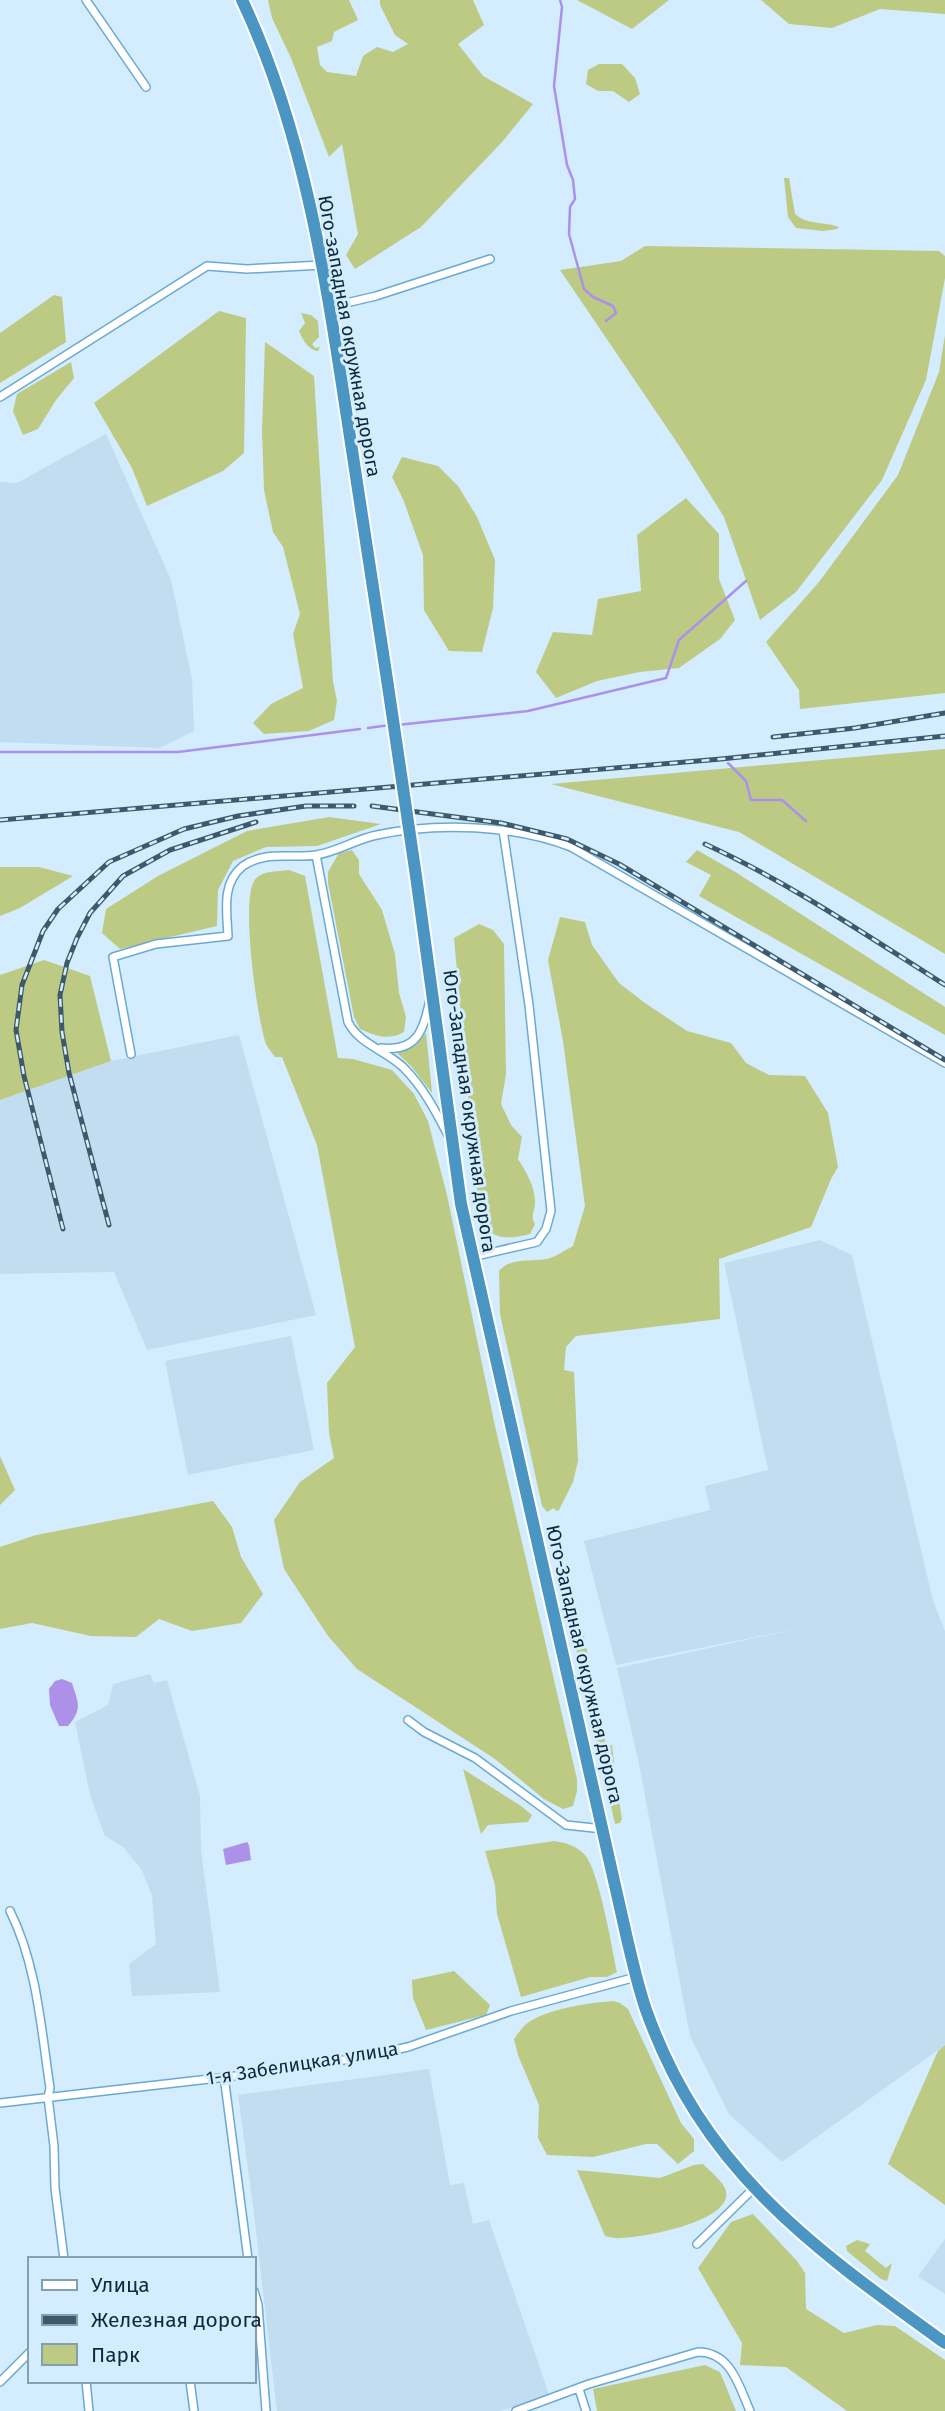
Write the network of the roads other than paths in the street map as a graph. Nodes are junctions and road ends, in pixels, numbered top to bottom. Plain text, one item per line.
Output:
1 (86, 0) edge
2 (242, 0) edge
3 (146, 87) dead end
4 (490, 259) dead end
5 (322, 265) junction
6 (329, 307) junction
7 (0, 397) edge
8 (503, 831) junction
9 (316, 855) junction
10 (416, 876) joint
11 (432, 993) junction
12 (378, 1048) junction
13 (131, 1054) dead end
14 (945, 1063) edge
15 (452, 1142) junction
16 (471, 1257) junction
17 (408, 1720) dead end
18 (603, 1829) junction
19 (10, 1911) dead end
20 (636, 1977) junction
21 (225, 2076) junction
22 (48, 2097) junction
23 (0, 2103) edge
24 (754, 2188) junction
25 (697, 2244) dead end
26 (64, 2257) edge
27 (248, 2257) edge
28 (256, 2298) edge
29 (945, 2343) edge
30 (28, 2354) edge
31 (0, 2382) edge
32 (86, 2383) edge
33 (190, 2383) edge
34 (579, 2389) junction
35 (89, 2411) edge
36 (194, 2411) edge
37 (265, 2411) edge
38 (516, 2411) edge
39 (586, 2411) edge
40 (750, 2411) edge

1 - 3 street
2 - 5 highway, Юго-западная окружная дорога
4 - 6 street
5 - 6 highway, Юго-западная окружная дорога
5 - 7 street
6 - 10 highway, Юго-западная окружная дорога, bridge
8 - 9 street
8 - 14 street
8 - 16 street
9 - 12 street
9 - 13 street
10 - 11 highway, Юго-Западная окружная дорога
11 - 12 street
11 - 15 highway, Юго-Западная окружная дорога
12 - 15 street
15 - 16 highway, Юго-Западная окружная дорога
16 - 18 highway, Юго-Западная окружная дорога
17 - 18 street
18 - 20 highway, Юго-Западная окружная дорога
19 - 22 street
20 - 21 street, 1-я Забелицкая улица
20 - 24 highway, Юго-Западная окружная дорога
21 - 22 street, 1-я Забелицкая улица
21 - 27 street
22 - 23 street, 1-я Забелицкая улица
22 - 26 street
24 - 25 street
24 - 29 highway, Юго-Западная окружная дорога
28 - 37 street
30 - 31 street
32 - 35 street
33 - 36 street
34 - 38 street
34 - 39 street
34 - 40 street

